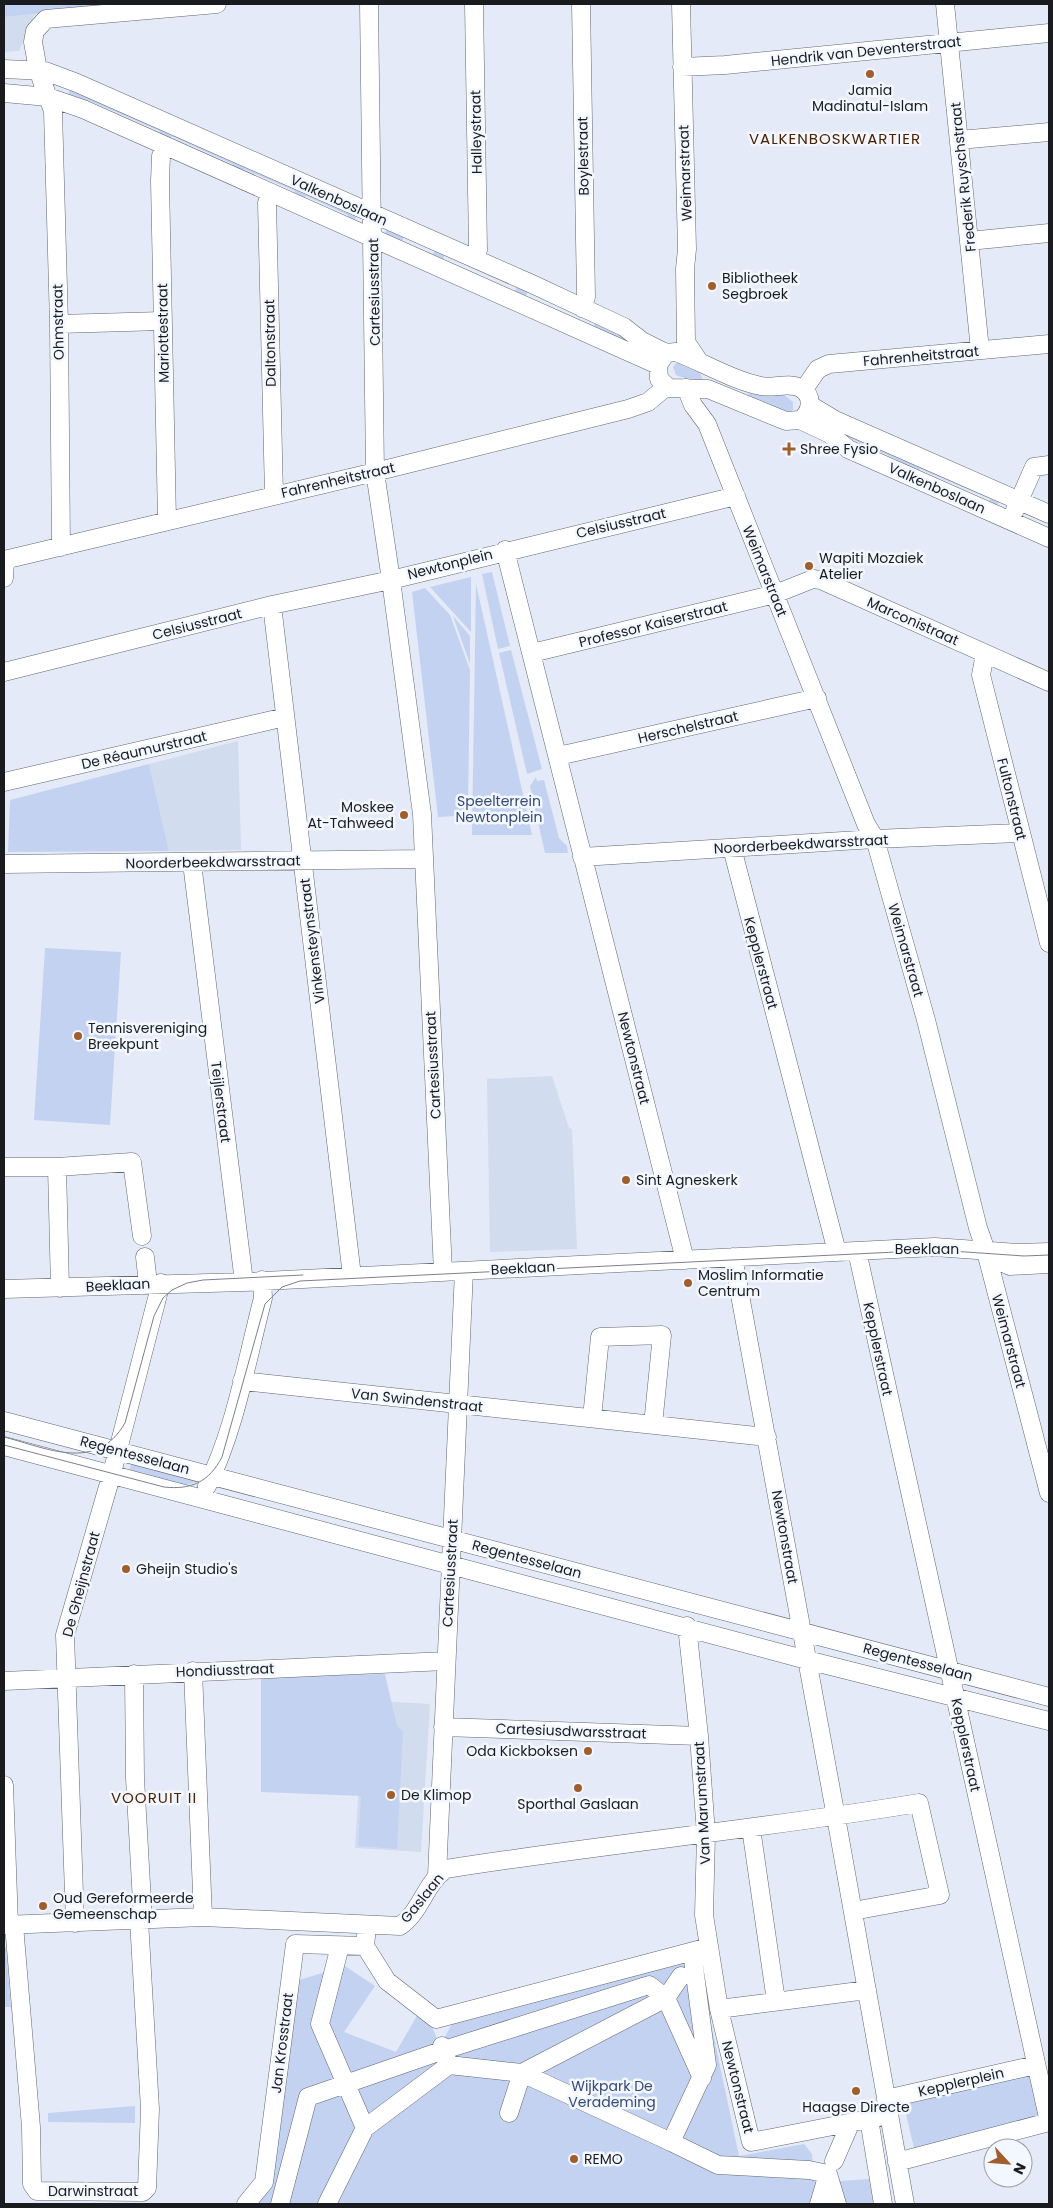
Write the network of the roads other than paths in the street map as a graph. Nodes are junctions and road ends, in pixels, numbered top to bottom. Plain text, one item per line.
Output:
1 (217, 4) edge
2 (369, 4) edge
3 (474, 4) edge
4 (581, 4) edge
5 (681, 4) edge
6 (945, 4) edge
7 (1049, 33) edge
8 (949, 43) junction
9 (682, 67) junction
10 (4, 69) edge
11 (38, 70) junction
12 (4, 93) edge
13 (48, 97) junction
14 (1049, 132) edge
15 (959, 140) junction
16 (166, 146) junction
17 (270, 192) junction
18 (372, 214) junction
19 (1049, 233) edge
20 (374, 239) junction
21 (969, 241) junction
22 (475, 259) junction
23 (582, 308) junction
24 (162, 322) junction
25 (59, 324) junction
26 (1049, 344) edge
27 (980, 350) junction
28 (672, 353) junction
29 (666, 387) junction
30 (686, 388) junction
31 (708, 388) junction
32 (807, 397) junction
33 (800, 420) junction
34 (707, 424) junction
35 (1042, 466) edge
36 (375, 472) junction
37 (274, 495) junction
38 (736, 496) junction
39 (1019, 500) junction
40 (1049, 514) edge
41 (167, 521) junction
42 (1010, 521) junction
43 (1049, 538) edge
44 (61, 547) junction
45 (506, 550) junction
46 (4, 560) edge
47 (4, 578) edge
48 (391, 580) junction
49 (775, 594) junction
50 (272, 605) junction
51 (532, 653) junction
52 (986, 654) junction
53 (4, 672) edge
54 (1049, 682) edge
55 (817, 698) junction
56 (285, 717) junction
57 (558, 756) junction
58 (4, 782) edge
59 (1020, 833) junction
60 (875, 839) junction
61 (732, 848) junction
62 (582, 857) junction
63 (423, 859) junction
64 (302, 860) junction
65 (192, 863) junction
66 (4, 864) edge
67 (1049, 944) edge
68 (4, 1167) edge
69 (57, 1167) junction
70 (142, 1236) dead end
71 (1049, 1240) edge
72 (857, 1251) junction
73 (986, 1251) junction
74 (836, 1252) junction
75 (1049, 1252) edge
76 (145, 1257) dead end
77 (733, 1257) junction
78 (685, 1260) junction
79 (1049, 1264) edge
80 (464, 1271) junction
81 (443, 1272) junction
82 (352, 1276) junction
83 (262, 1280) junction
84 (244, 1282) junction
85 (154, 1283) junction
86 (60, 1288) junction
87 (4, 1289) edge
88 (242, 1381) junction
89 (458, 1404) junction
90 (592, 1418) junction
91 (4, 1421) edge
92 (653, 1425) junction
93 (767, 1437) junction
94 (4, 1446) edge
95 (117, 1451) junction
96 (212, 1475) junction
97 (111, 1476) junction
98 (1049, 1493) edge
99 (200, 1498) junction
100 (452, 1539) junction
101 (450, 1564) junction
102 (687, 1626) junction
103 (802, 1632) junction
104 (807, 1660) junction
105 (446, 1661) junction
106 (950, 1670) junction
107 (193, 1671) junction
108 (134, 1674) junction
109 (67, 1678) junction
110 (4, 1681) edge
111 (1049, 1697) edge
112 (955, 1698) junction
113 (1049, 1721) edge
114 (443, 1727) junction
115 (699, 1736) junction
116 (4, 1785) edge
117 (836, 1817) junction
118 (751, 1828) junction
119 (706, 1834) junction
120 (437, 1876) junction
121 (853, 1911) junction
122 (203, 1916) junction
123 (141, 1920) junction
124 (76, 1923) junction
125 (9, 1925) edge
126 (367, 1926) junction
127 (340, 1946) junction
128 (365, 1946) junction
129 (695, 1956) junction
130 (867, 1990) junction
131 (666, 1998) junction
132 (776, 2001) junction
133 (719, 2009) junction
134 (439, 2019) junction
135 (444, 2051) junction
136 (1036, 2065) junction
137 (522, 2073) junction
138 (702, 2078) junction
139 (345, 2084) junction
140 (887, 2107) junction
141 (509, 2113) dead end
142 (869, 2118) junction
143 (851, 2122) junction
144 (1049, 2122) edge
145 (366, 2128) junction
146 (671, 2142) junction
147 (897, 2162) junction
148 (831, 2168) junction
149 (37, 2198) edge
150 (246, 2204) edge
151 (280, 2204) edge
152 (327, 2204) edge
153 (819, 2204) edge
154 (837, 2204) edge
155 (883, 2204) edge
156 (905, 2204) edge

1 - 11 street, Ohmstraat
2 - 18 street, Cartesiusstraat
3 - 22 street, Halleystraat
4 - 23 street, Boylestraat
5 - 9 street, Weimarstraat
6 - 8 street, Frederik Ruyschstraat
7 - 8 street, Hendrik van Deventerstraat
8 - 9 street, Hendrik van Deventerstraat
8 - 15 street, Frederik Ruyschstraat
9 - 28 street, Weimarstraat
10 - 11 street, Valkenboslaan
11 - 13 street, Ohmstraat
11 - 18 street, Valkenboslaan
12 - 13 street, Valkenboslaan
13 - 16 street, Valkenboslaan
13 - 25 street, Ohmstraat
14 - 15 street
15 - 21 street, Frederik Ruyschstraat
16 - 17 street, Valkenboslaan
16 - 24 street, Mariottestraat
17 - 20 street, Valkenboslaan
17 - 37 street, Daltonstraat
18 - 20 street, Cartesiusstraat
18 - 22 street, Valkenboslaan
19 - 21 street
20 - 28 street, Valkenboslaan
20 - 36 street, Cartesiusstraat
21 - 27 street, Frederik Ruyschstraat
22 - 23 street, Valkenboslaan
23 - 28 street, Valkenboslaan
24 - 25 street
24 - 41 street, Mariottestraat
25 - 44 street, Ohmstraat
26 - 27 street, Fahrenheitstraat
27 - 32 street, Fahrenheitstraat
28 - 29 street, Weimarstraat
28 - 32 street
29 - 30 street
29 - 36 street, Fahrenheitstraat
30 - 31 street
30 - 34 street, Weimarstraat
31 - 33 street, Valkenboslaan
31 - 34 street, Weimarstraat
32 - 33 street, Fahrenheitstraat
32 - 39 street, Valkenboslaan
33 - 42 street, Valkenboslaan
34 - 38 street, Weimarstraat
35 - 39 street
36 - 37 street, Fahrenheitstraat
36 - 48 street, Cartesiusstraat
37 - 41 street, Fahrenheitstraat
38 - 45 street, Celsiusstraat
38 - 49 street, Weimarstraat
39 - 40 street, Valkenboslaan
39 - 42 street
41 - 44 street, Fahrenheitstraat
42 - 43 street, Valkenboslaan
44 - 46 street, Fahrenheitstraat
45 - 48 street, Newtonplein
45 - 51 street, Newtonplein
46 - 47 street
48 - 50 street, Celsiusstraat
48 - 63 street, Newtonplein
49 - 51 street, Professor Kaiserstraat
49 - 52 street, Marconistraat
49 - 55 street, Weimarstraat
50 - 53 street, Celsiusstraat
50 - 56 street, Vinkensteynstraat
51 - 57 street, Newtonplein
52 - 54 street, Marconistraat
52 - 59 street, Fultonstraat
55 - 57 street, Herschelstraat
55 - 60 street, Weimarstraat
56 - 58 street, De Réaumurstraat
56 - 64 street, Vinkensteynstraat
57 - 62 street, Newtonplein
59 - 60 street, Noorderbeekdwarsstraat
59 - 67 street, Fultonstraat
60 - 61 street, Noorderbeekdwarsstraat
60 - 73 street, Weimarstraat
61 - 62 street, Noorderbeekdwarsstraat
61 - 74 street, Kepplerstraat
62 - 78 street, Newtonstraat
63 - 64 street, Noorderbeekdwarsstraat
63 - 81 street, Cartesiusstraat
64 - 65 street, Noorderbeekdwarsstraat
64 - 82 street, Vinkensteynstraat
65 - 66 street, Noorderbeekdwarsstraat
65 - 84 street, Teijlerstraat
68 - 69 street
69 - 70 street
69 - 86 street
71 - 73 street, Beeklaan
72 - 73 street, Beeklaan
72 - 74 street, Beeklaan
72 - 106 street, Kepplerstraat
73 - 75 street, Beeklaan
73 - 79 street, Beeklaan
73 - 98 street, Weimarstraat
74 - 77 street, Beeklaan
76 - 85 street, De Gheijnstraat
77 - 78 street, Beeklaan
77 - 93 street, Newtonstraat
78 - 80 street, Beeklaan
80 - 81 street, Beeklaan
80 - 89 street, Cartesiusstraat
81 - 82 street, Beeklaan
82 - 83 street, Beeklaan
83 - 84 street, Beeklaan
83 - 88 street
84 - 85 street, Beeklaan
85 - 86 street, Beeklaan
85 - 95 street, De Gheijnstraat
86 - 87 street, Beeklaan
88 - 89 street, Van Swindenstraat
88 - 96 street
89 - 90 street, Van Swindenstraat
89 - 100 street, Cartesiusstraat
90 - 92 street, Van Swindenstraat
90 - 92 street
91 - 95 street, Regentesselaan
92 - 93 street, Van Swindenstraat
93 - 103 street, Newtonstraat
94 - 97 street, Regentesselaan
95 - 96 street, Regentesselaan
95 - 97 street, De Gheijnstraat
96 - 99 street
96 - 100 street, Regentesselaan
97 - 99 street, Regentesselaan
97 - 109 street, De Gheijnstraat
99 - 101 street, Regentesselaan
100 - 101 street, Cartesiusstraat
100 - 103 street, Regentesselaan
101 - 102 street, Regentesselaan
101 - 105 street, Cartesiusstraat
102 - 104 street, Regentesselaan
102 - 115 street, Van Marumstraat
103 - 104 street, Newtonstraat
103 - 106 street, Regentesselaan
104 - 112 street, Regentesselaan
104 - 117 street, Newtonstraat
105 - 107 street, Hondiusstraat
105 - 114 street, Cartesiusstraat
106 - 111 street, Regentesselaan
106 - 112 street, Kepplerstraat
107 - 108 street, Hondiusstraat
107 - 122 street
108 - 109 street, Hondiusstraat
108 - 123 street, Darwinstraat
109 - 110 street, Hondiusstraat
109 - 124 street, De Gheijnstraat
112 - 113 street, Regentesselaan
112 - 136 street, Kepplerstraat
114 - 115 street, Cartesiusdwarsstraat
114 - 120 street, Cartesiusstraat
115 - 119 street, Van Marumstraat
116 - 125 street, Darwinstraat
117 - 118 street, Gaslaan
117 - 121 street, Newtonstraat
117 - 121 street
118 - 119 street, Gaslaan
118 - 132 street
119 - 120 street, Gaslaan
119 - 129 street, Van Marumstraat
120 - 126 street, Gaslaan
121 - 130 street, Newtonstraat
122 - 123 street, Gaslaan
122 - 126 street, Gaslaan
123 - 124 street, Gaslaan
123 - 149 street, Darwinstraat
124 - 125 street, Gaslaan
125 - 149 street, Darwinstraat
126 - 128 street
127 - 128 street, Jan Krosstraat
127 - 139 street
127 - 150 street, Jan Krosstraat
128 - 134 street
129 - 131 street
129 - 133 street, Van Marumstraat
129 - 134 street
129 - 138 street
130 - 132 street
130 - 140 street, Newtonstraat
131 - 135 street
131 - 137 street
131 - 138 street
132 - 133 street
133 - 143 street, Newtonstraat
134 - 135 street
135 - 137 street
135 - 139 street
135 - 145 street
136 - 140 street, Kepplerplein
136 - 144 street, Kepplerstraat
137 - 141 street
137 - 146 street
138 - 146 street
139 - 145 street
139 - 151 street
140 - 142 street, Newtonstraat
140 - 147 street, Newtonstraat
142 - 143 street, Newtonstraat
142 - 155 street
143 - 148 street
144 - 147 street
145 - 152 street
146 - 148 street
147 - 156 street, Newtonstraat
148 - 153 street
148 - 154 street

